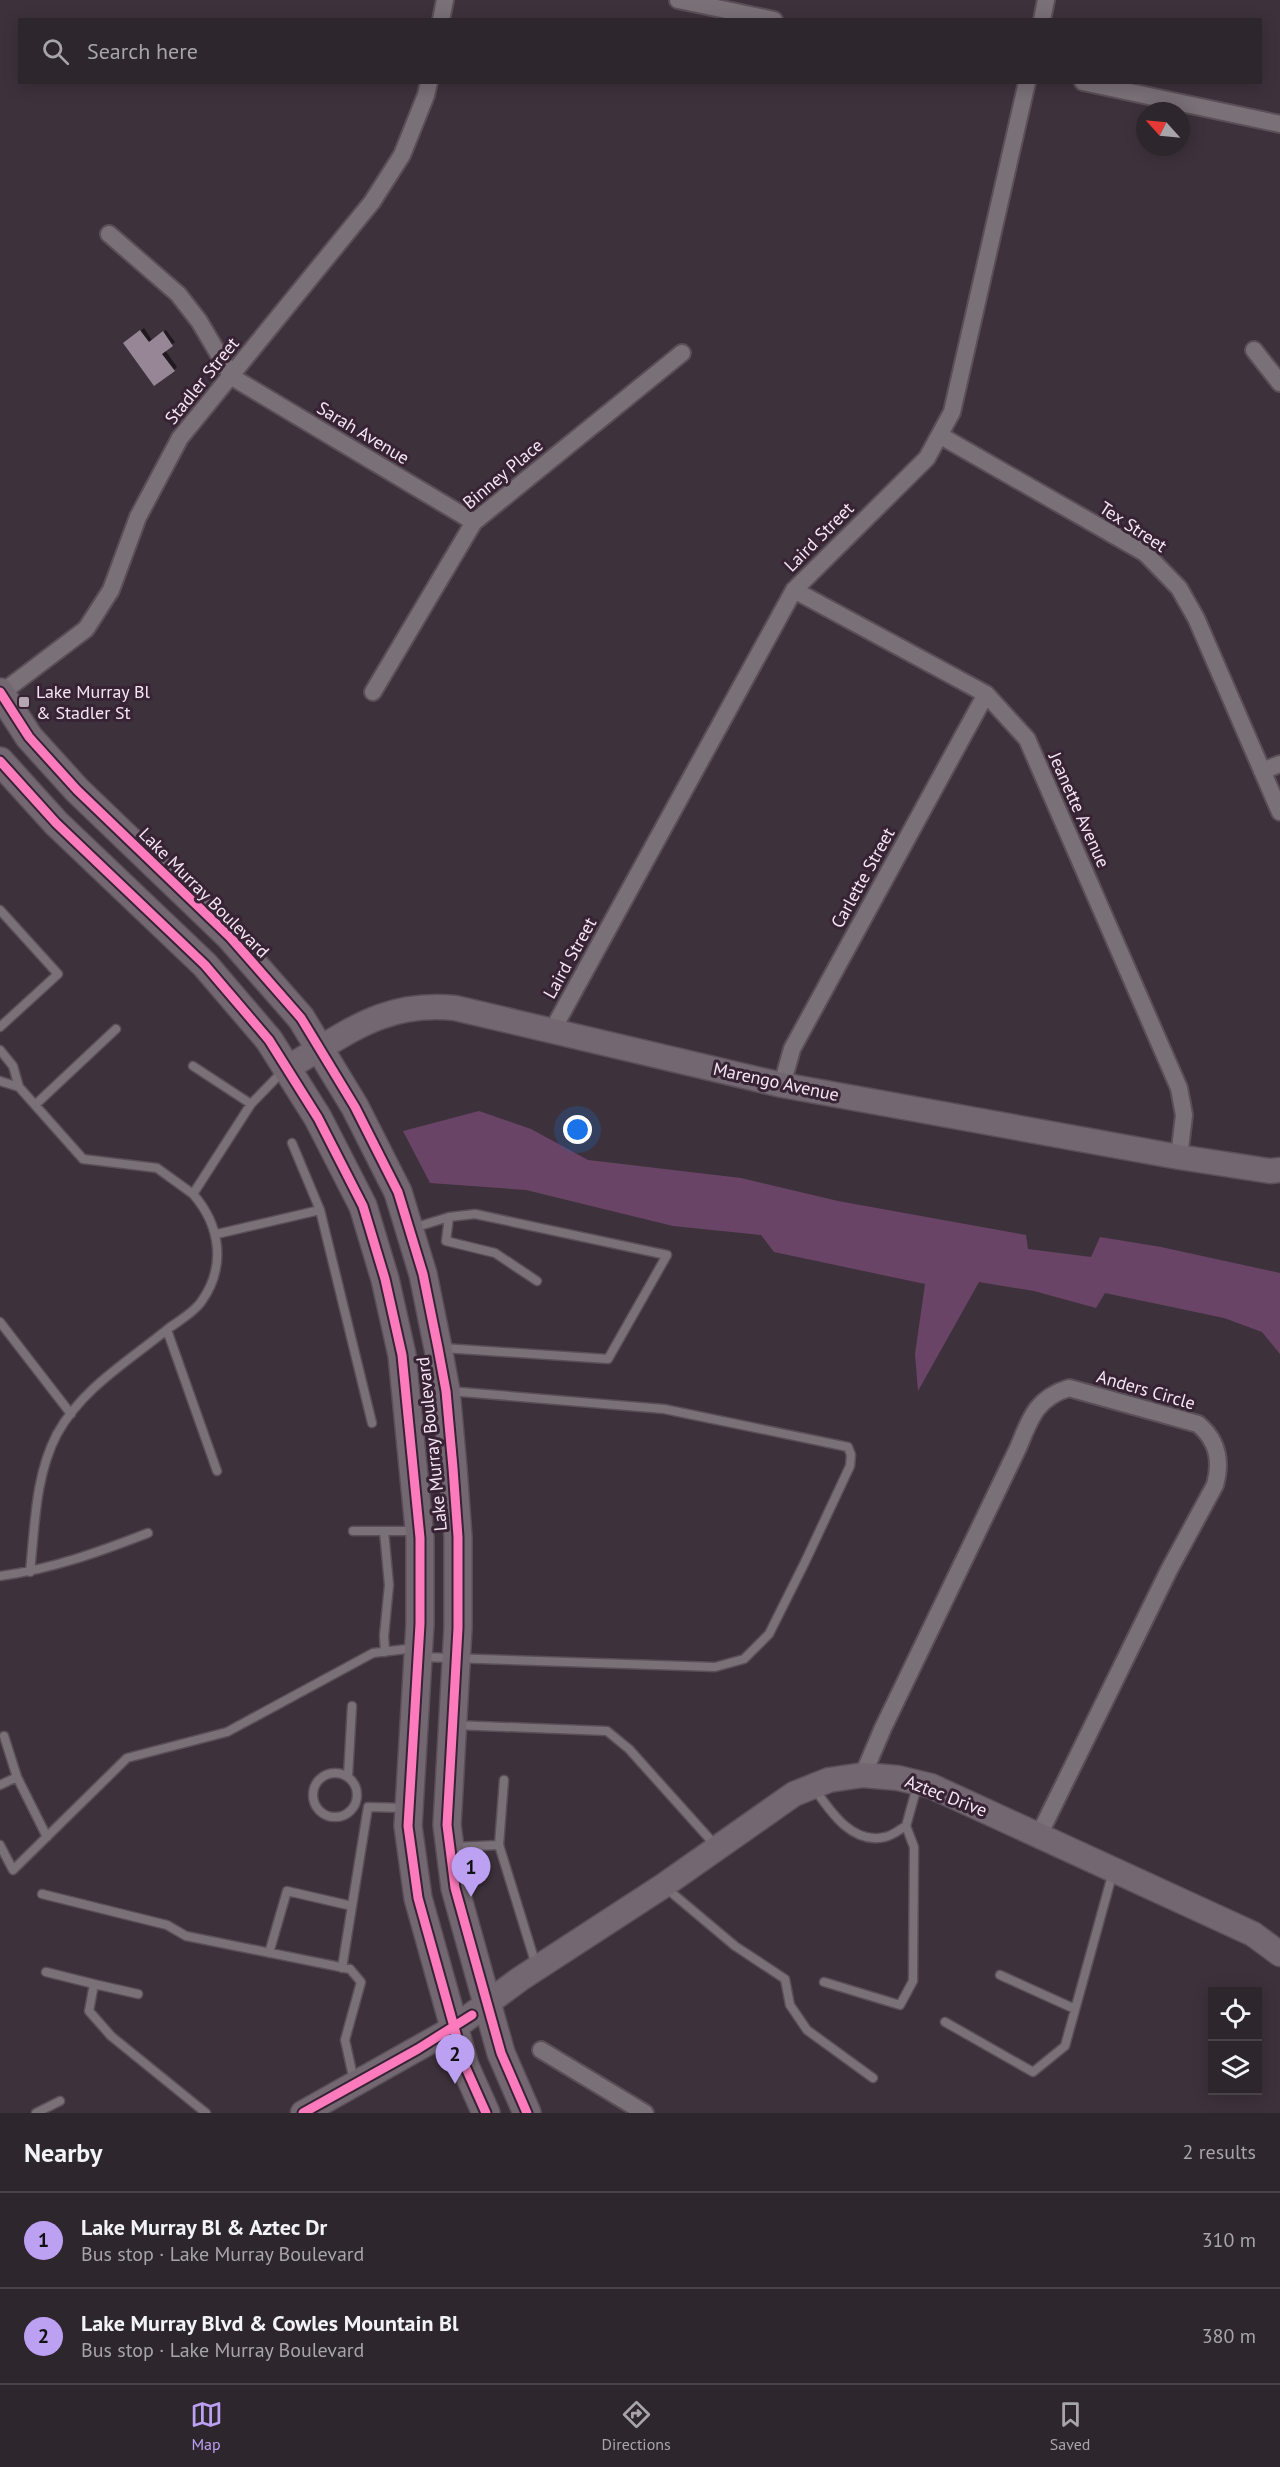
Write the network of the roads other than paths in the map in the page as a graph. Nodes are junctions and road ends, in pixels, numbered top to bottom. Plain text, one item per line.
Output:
1 (445, 0) edge
2 (678, 0) edge
3 (1046, 0) edge
4 (441, 18) edge
5 (764, 18) edge
6 (1042, 18) edge
7 (428, 84) edge
8 (1027, 84) edge
9 (1092, 84) edge
10 (1280, 124) edge
11 (109, 234) dead end
12 (1254, 350) dead end
13 (682, 353) dead end
14 (232, 377) junction
15 (1280, 383) edge
16 (940, 436) junction
17 (474, 522) junction
18 (794, 590) junction
19 (373, 692) dead end
20 (0, 693) edge
21 (986, 694) junction
22 (0, 761) edge
23 (1280, 764) edge
24 (1262, 771) junction
25 (1280, 812) edge
26 (0, 910) edge
27 (0, 1027) edge
28 (116, 1029) dead end
29 (552, 1031) junction
30 (320, 1049) junction
31 (0, 1050) edge
32 (193, 1066) dead end
33 (287, 1068) junction
34 (0, 1081) edge
35 (782, 1085) junction
36 (19, 1087) junction
37 (251, 1104) junction
38 (35, 1105) junction
39 (292, 1143) dead end
40 (1179, 1157) junction
41 (1280, 1170) edge
42 (193, 1194) junction
43 (320, 1210) junction
44 (449, 1217) junction
45 (409, 1229) junction
46 (217, 1234) junction
47 (374, 1241) junction
48 (537, 1281) dead end
49 (0, 1322) edge
50 (167, 1330) junction
51 (438, 1348) junction
52 (446, 1391) junction
53 (71, 1414) junction
54 (372, 1423) dead end
55 (217, 1471) dead end
56 (353, 1531) dead end
57 (384, 1531) junction
58 (420, 1531) junction
59 (148, 1533) dead end
60 (30, 1572) junction
61 (0, 1576) edge
62 (385, 1652) junction
63 (418, 1652) junction
64 (456, 1660) junction
65 (352, 1706) dead end
66 (452, 1725) junction
67 (3, 1736) dead end
68 (863, 1775) junction
69 (348, 1776) junction
70 (17, 1777) junction
71 (504, 1780) dead end
72 (918, 1783) junction
73 (0, 1785) edge
74 (812, 1785) junction
75 (356, 1803) junction
76 (368, 1807) junction
77 (410, 1808) junction
78 (906, 1826) junction
79 (1039, 1835) junction
80 (47, 1837) junction
81 (0, 1845) edge
82 (499, 1845) junction
83 (717, 1846) junction
84 (450, 1847) junction
85 (1114, 1869) junction
86 (663, 1886) junction
87 (42, 1894) dead end
88 (352, 1906) junction
89 (269, 1953) junction
90 (1280, 1954) edge
91 (342, 1968) junction
92 (537, 1968) junction
93 (46, 1972) dead end
94 (1000, 1975) dead end
95 (824, 1982) dead end
96 (94, 1984) junction
97 (138, 1994) dead end
98 (1074, 2009) junction
99 (471, 2016) junction
100 (945, 2022) dead end
101 (541, 2050) dead end
102 (873, 2078) dead end
103 (354, 2084) junction
104 (60, 2101) dead end
105 (36, 2113) edge
106 (206, 2113) edge
107 (303, 2113) edge
108 (486, 2113) edge
109 (527, 2113) edge
110 (645, 2113) edge

1 - 4 street
2 - 5 street
3 - 6 street
7 - 14 street, Stadler Street
8 - 16 street, Laird Street
9 - 10 street
11 - 14 street
12 - 15 street
13 - 17 street, Binney Place
14 - 17 street, Sarah Avenue
14 - 20 street, Stadler Street
16 - 18 street, Laird Street
16 - 24 street, Tex Street
17 - 19 street, Binney Place
18 - 21 street, Jeanette Avenue
18 - 29 street, Laird Street
20 - 30 main road, Lake Murray Boulevard
21 - 35 street, Carlette Street
21 - 40 street, Jeanette Avenue
22 - 33 main road, Lake Murray Boulevard
23 - 24 street
24 - 25 street, Tex Street
26 - 27 lane
28 - 38 lane
29 - 30 street, Marengo Avenue
29 - 35 street, Marengo Avenue
30 - 33 street, Marengo Avenue
30 - 45 main road, Lake Murray Boulevard
31 - 36 lane
32 - 37 lane
33 - 37 lane
33 - 47 main road, Lake Murray Boulevard
34 - 36 lane
35 - 40 street, Marengo Avenue
36 - 38 lane
37 - 42 lane
38 - 42 lane
39 - 43 lane
40 - 41 street, Marengo Avenue
42 - 46 lane
43 - 46 lane
43 - 54 lane
44 - 45 lane
44 - 48 lane
44 - 51 lane
45 - 47 main road
45 - 51 main road, Lake Murray Boulevard
46 - 50 lane
47 - 58 main road, Lake Murray Boulevard
49 - 53 lane
50 - 53 lane
50 - 55 lane
51 - 52 main road, Lake Murray Boulevard
52 - 64 main road, Lake Murray Boulevard
52 - 64 lane
53 - 60 lane
56 - 57 lane
57 - 58 lane
57 - 62 lane
58 - 63 main road, Lake Murray Boulevard
59 - 60 lane
60 - 61 lane
62 - 63 lane
62 - 80 lane
63 - 64 lane
63 - 77 main road, Lake Murray Boulevard
64 - 66 main road, Lake Murray Boulevard
65 - 69 lane
66 - 83 lane
66 - 84 main road, Lake Murray Boulevard
67 - 70 lane
68 - 72 street, Aztec Drive
68 - 74 street, Aztec Drive
68 - 79 street, Anders Circle
69 - 75 lane
69 - 75 lane
70 - 73 lane
70 - 80 lane
71 - 82 lane
72 - 78 lane
72 - 79 street, Aztec Drive
74 - 78 lane
74 - 83 street, Aztec Drive
75 - 76 lane
76 - 77 lane
76 - 88 lane
77 - 99 main road, Lake Murray Boulevard
78 - 95 lane
79 - 85 street, Aztec Drive
80 - 81 lane
82 - 84 lane
82 - 92 lane
83 - 86 street, Aztec Drive
84 - 99 main road, Lake Murray Boulevard
85 - 90 street, Aztec Drive
85 - 98 lane
86 - 92 street, Aztec Drive
86 - 102 lane
87 - 89 lane
88 - 89 lane
88 - 91 lane
89 - 91 lane
91 - 103 lane
92 - 99 street, Aztec Drive
93 - 96 lane
94 - 98 lane
96 - 97 lane
96 - 106 lane
98 - 100 lane
99 - 103 street, Aztec Drive
99 - 108 main road, Lake Murray Boulevard
99 - 109 main road, Lake Murray Boulevard
101 - 110 street
103 - 107 street, Aztec Drive
104 - 105 lane

